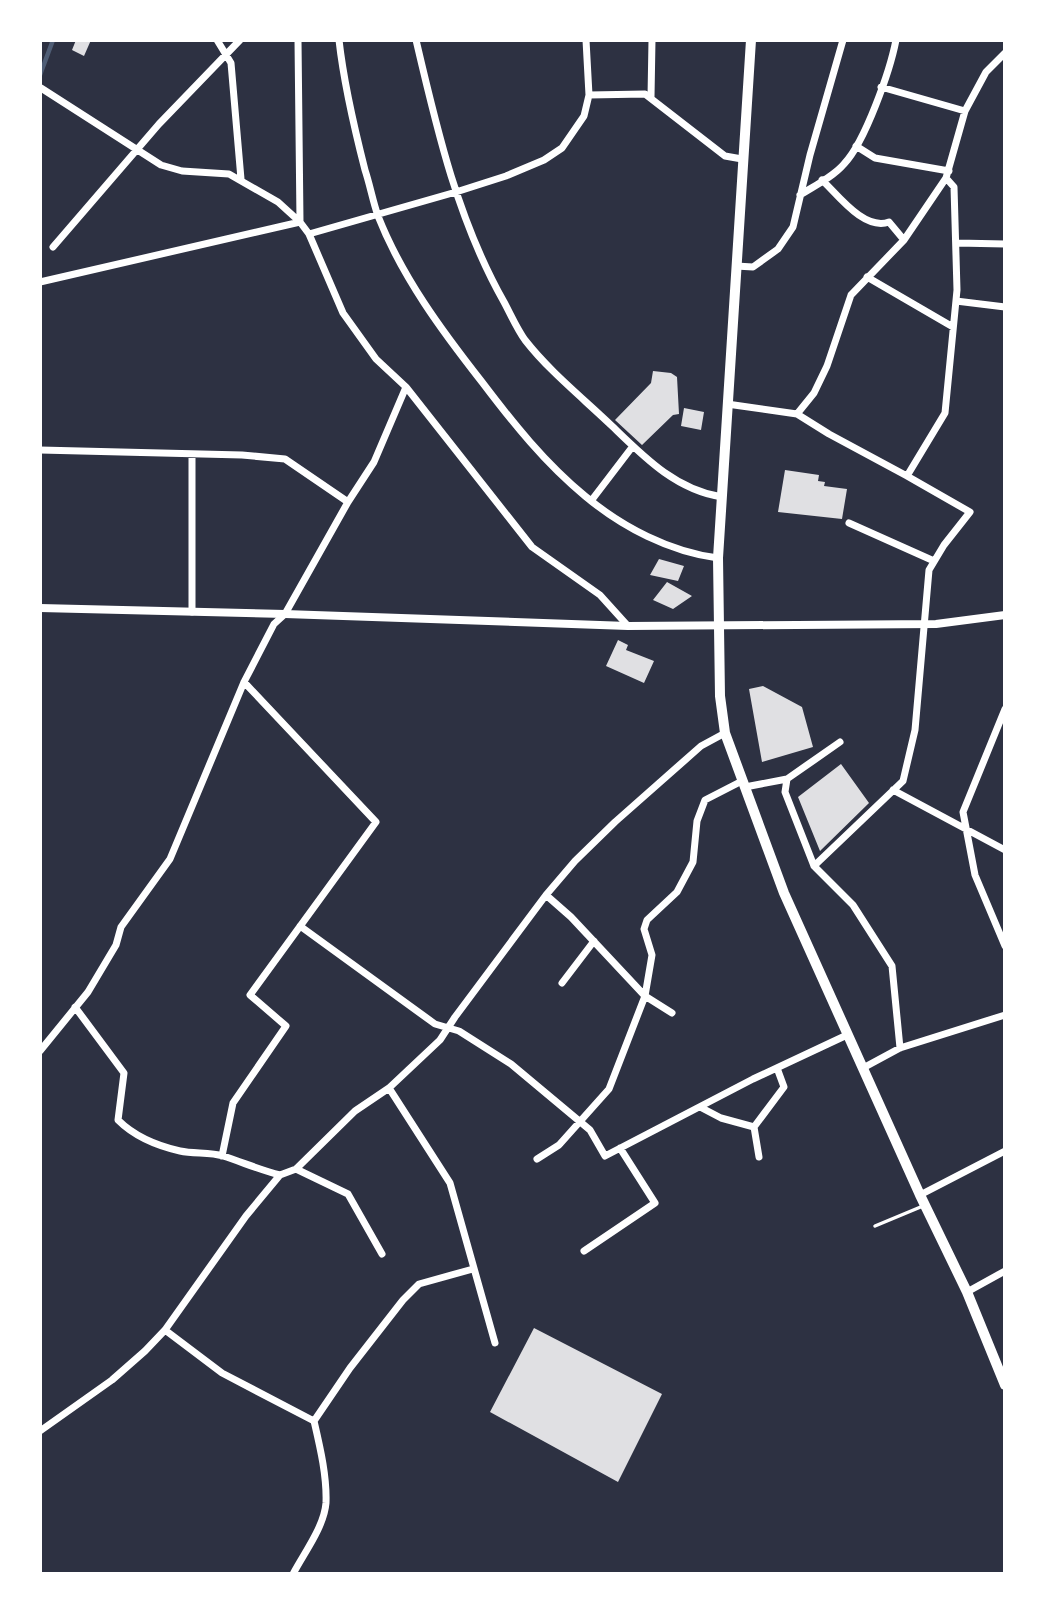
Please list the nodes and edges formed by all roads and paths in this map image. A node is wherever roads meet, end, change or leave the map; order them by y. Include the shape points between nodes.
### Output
1 (217, 40) edge
2 (240, 40) edge
3 (298, 40) edge
4 (339, 40) edge
5 (416, 40) edge
6 (586, 40) edge
7 (652, 40) edge
8 (751, 40) edge
9 (843, 40) edge
10 (896, 40) edge
11 (1005, 53) edge
12 (227, 56) junction
13 (881, 87) junction
14 (41, 88) edge
15 (651, 97) junction
16 (588, 98) junction
17 (965, 111) junction
18 (856, 146) junction
19 (138, 150) junction
20 (742, 159) junction
21 (947, 174) junction
22 (241, 179) junction
23 (822, 180) junction
24 (456, 192) junction
25 (800, 195) junction
26 (377, 213) junction
27 (300, 222) junction
28 (309, 234) junction
29 (904, 240) junction
30 (957, 243) junction
31 (1005, 244) edge
32 (53, 247) dead end
33 (736, 266) junction
34 (867, 277) junction
35 (40, 282) edge
36 (956, 301) junction
37 (1005, 307) edge
38 (953, 327) junction
39 (405, 387) junction
40 (727, 404) junction
41 (797, 414) junction
42 (633, 446) junction
43 (40, 450) edge
44 (192, 454) junction
45 (906, 476) junction
46 (722, 497) junction
47 (591, 501) junction
48 (348, 502) junction
49 (849, 523) dead end
50 (718, 558) junction
51 (934, 561) junction
52 (40, 608) edge
53 (192, 611) junction
54 (285, 614) junction
55 (1005, 615) edge
56 (628, 626) junction
57 (719, 626) junction
58 (244, 681) junction
59 (1005, 709) edge
60 (725, 733) junction
61 (840, 742) dead end
62 (787, 779) junction
63 (744, 784) junction
64 (894, 790) junction
65 (966, 829) junction
66 (1005, 850) edge
67 (814, 866) junction
68 (545, 895) junction
69 (300, 926) junction
70 (594, 941) junction
71 (1005, 946) edge
72 (562, 983) dead end
73 (645, 996) junction
74 (75, 1007) junction
75 (672, 1013) dead end
76 (1005, 1014) edge
77 (448, 1028) junction
78 (847, 1035) junction
79 (900, 1048) junction
80 (40, 1051) edge
81 (776, 1068) junction
82 (863, 1068) junction
83 (389, 1088) junction
84 (700, 1107) junction
85 (579, 1122) junction
86 (754, 1127) junction
87 (620, 1148) junction
88 (1005, 1151) edge
89 (222, 1156) junction
90 (759, 1157) dead end
91 (537, 1159) dead end
92 (296, 1169) junction
93 (280, 1175) junction
94 (923, 1200) junction
95 (875, 1226) dead end
96 (584, 1251) dead end
97 (382, 1254) dead end
98 (473, 1269) junction
99 (1005, 1270) edge
100 (967, 1292) junction
101 (165, 1330) junction
102 (495, 1343) dead end
103 (1005, 1385) edge
104 (314, 1421) junction
105 (40, 1431) edge
106 (293, 1574) edge

1 - 12 street
2 - 12 street
3 - 27 street
4 - 26 street via 349,110
5 - 24 street
6 - 16 street
7 - 15 street
8 - 20 highway
9 - 25 street
10 - 13 street
11 - 17 street via 986,72
12 - 19 street
12 - 22 street via 232,63
13 - 17 street
13 - 18 street
14 - 19 street
15 - 16 street
15 - 20 street via 725,156
16 - 24 street via 584,116 562,148 506,176
17 - 21 street
18 - 21 street via 875,158
18 - 23 street via 844,165
19 - 22 street via 172,168
19 - 32 street
20 - 33 highway
21 - 29 street
21 - 30 street via 954,187
22 - 27 street
23 - 25 street
23 - 29 street via 864,218 888,222
24 - 26 street
24 - 42 street via 472,240 524,339
25 - 33 street via 793,226 778,249 753,267
26 - 28 street
26 - 47 street via 397,258 450,341 522,435
27 - 28 street
27 - 35 street
28 - 39 street via 343,313 376,359
29 - 34 street
30 - 31 street
30 - 36 street
33 - 40 highway
34 - 38 street
34 - 41 street via 851,295 827,366
36 - 37 street
36 - 38 street
38 - 45 street via 945,412
39 - 48 street via 374,462
39 - 56 street via 532,547 600,595
40 - 41 street
40 - 46 highway
41 - 45 street
42 - 46 street via 667,475 702,494
42 - 47 street
43 - 44 street
44 - 48 street via 285,459
44 - 53 street
45 - 51 street via 970,512
46 - 50 highway
47 - 50 street via 668,546
48 - 54 street
49 - 51 street
50 - 57 highway
51 - 64 street via 929,570 915,730 903,781
52 - 53 street
53 - 54 street
54 - 56 street
54 - 58 street via 274,624
55 - 57 street via 936,624
56 - 57 street
57 - 60 highway
58 - 69 street via 376,822
58 - 74 street via 170,859 121,927 116,945
59 - 65 street via 963,812
60 - 63 highway
60 - 68 street via 701,746 615,822
61 - 62 street
62 - 63 street
62 - 67 street via 785,792
63 - 73 street via 705,800 697,821 693,862 677,892 647,920 644,929 652,956
63 - 78 highway via 768,854
64 - 65 street
64 - 67 street
65 - 66 street
65 - 71 street via 975,875
67 - 79 street via 853,905 892,967
68 - 70 street
68 - 77 street
69 - 77 street via 435,1024
69 - 89 street via 250,995 286,1026 233,1103
70 - 72 street
70 - 73 street
73 - 75 street
73 - 85 street via 609,1089
74 - 80 street
74 - 89 street via 124,1073 118,1120 149,1141 180,1151
76 - 79 street
77 - 83 street
77 - 85 street via 511,1064
78 - 81 street
78 - 82 highway
79 - 82 street
81 - 84 street
81 - 86 street via 784,1087
82 - 94 highway
83 - 92 street via 355,1111
83 - 98 street via 450,1183
84 - 86 street
84 - 87 street
85 - 87 street via 590,1130 606,1156
85 - 91 street via 559,1145
86 - 90 street
87 - 96 street via 655,1202
88 - 94 street
89 - 93 street
92 - 93 street
92 - 97 street via 348,1194
93 - 101 street
94 - 95 lane
94 - 100 highway
98 - 102 street
98 - 104 street via 419,1284 350,1368
99 - 100 street
100 - 103 highway
101 - 104 street via 222,1373
101 - 105 street via 112,1380
104 - 106 street via 326,1505

